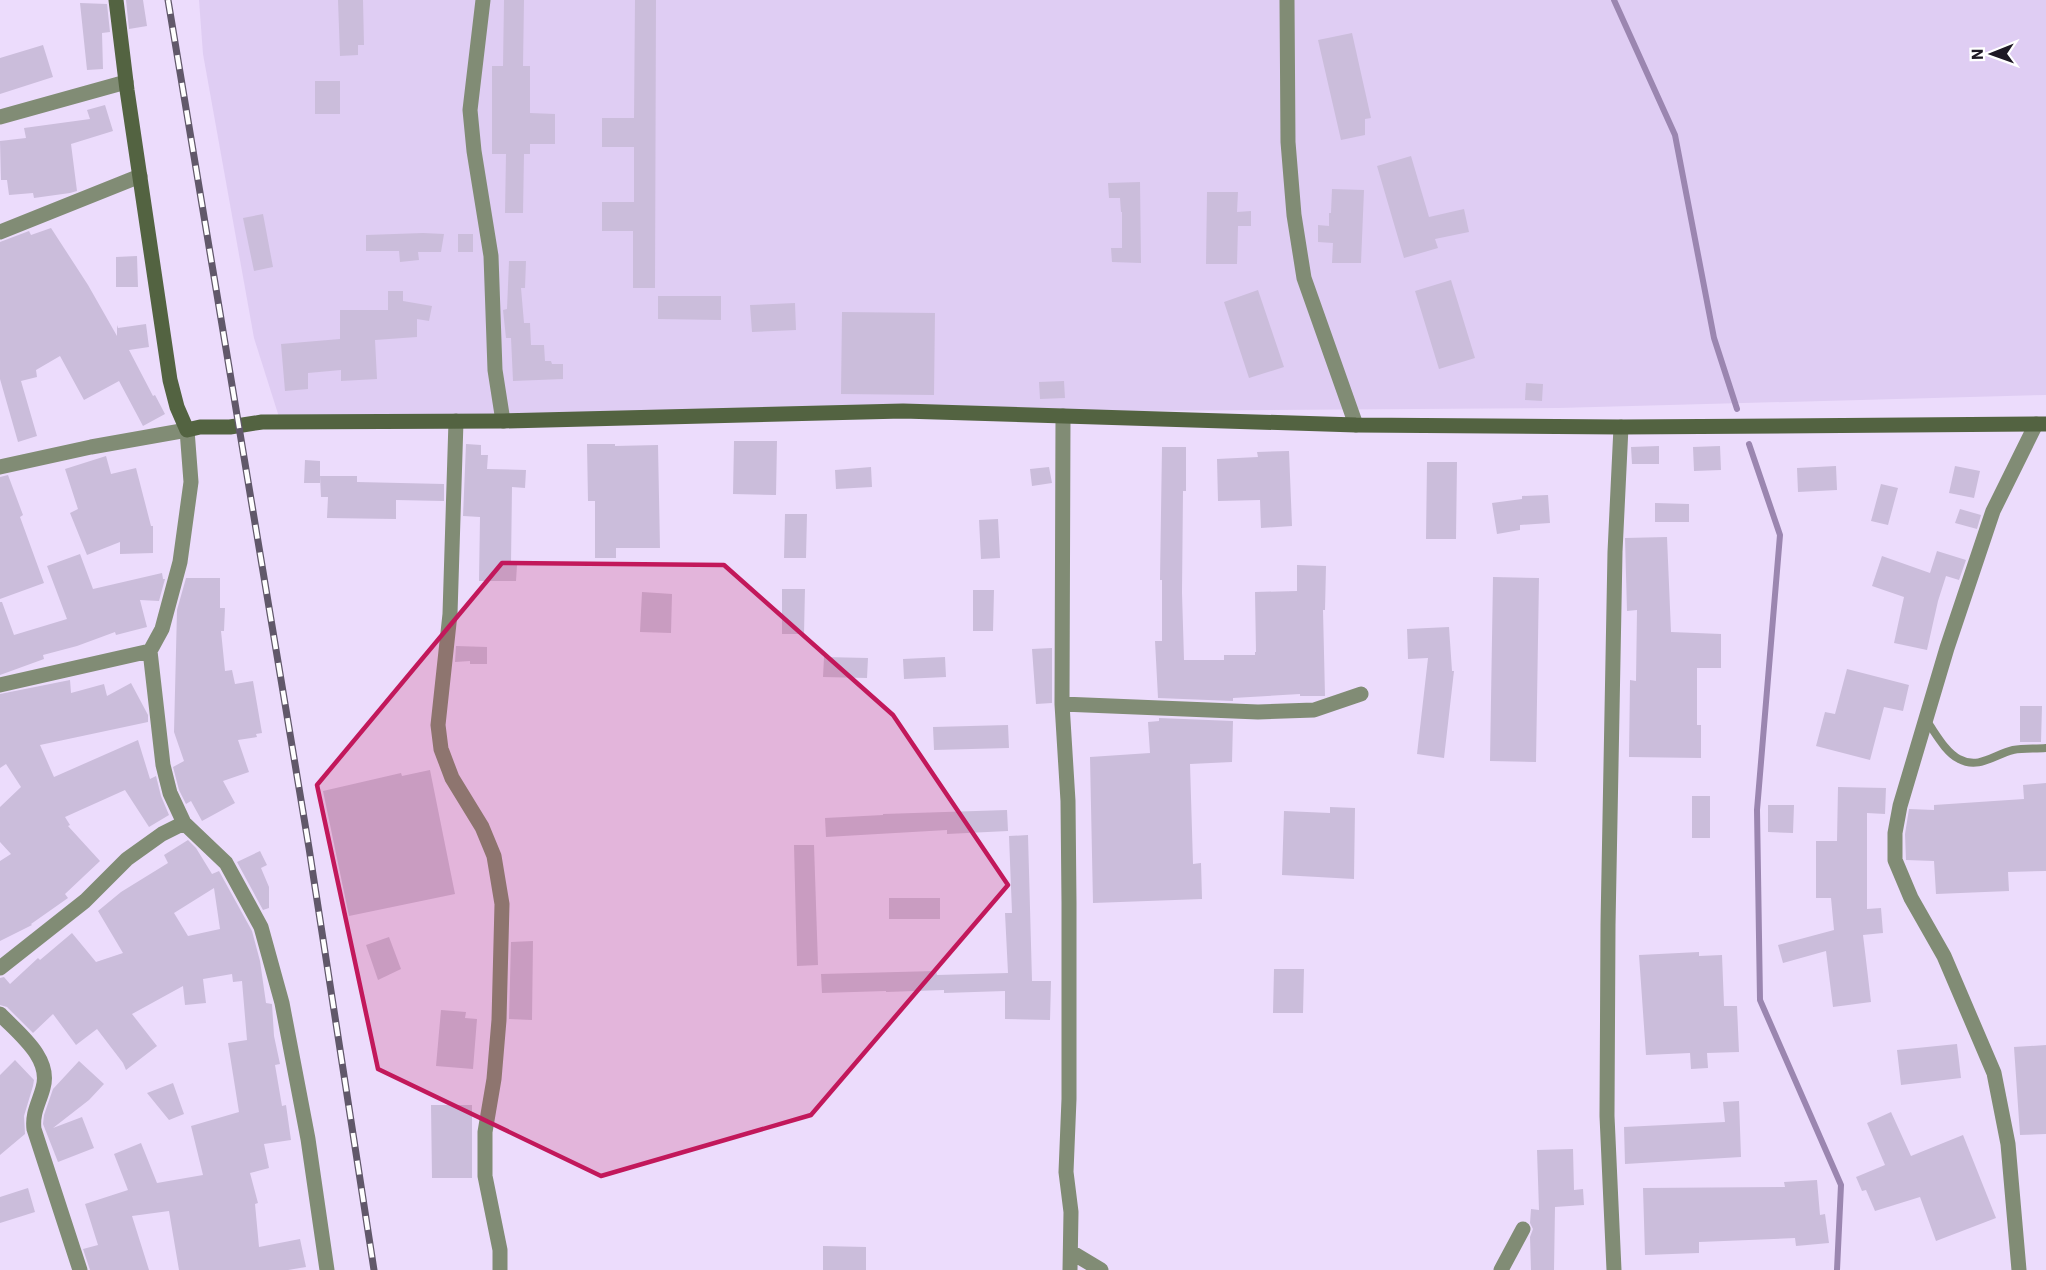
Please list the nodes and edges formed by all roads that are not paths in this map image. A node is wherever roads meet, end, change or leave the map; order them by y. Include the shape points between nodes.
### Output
1 (116, 0) edge
2 (483, 0) edge
3 (1287, 0) edge
4 (126, 82) junction
5 (0, 117) edge
6 (140, 176) junction
7 (0, 232) edge
8 (1063, 416) junction
9 (456, 421) junction
10 (503, 421) junction
11 (2041, 424) edge
12 (1356, 425) junction
13 (1621, 427) junction
14 (187, 430) junction
15 (0, 467) edge
16 (150, 651) junction
17 (0, 685) edge
18 (1361, 694) dead end
19 (1062, 704) junction
20 (1925, 720) junction
21 (2046, 748) edge
22 (184, 823) junction
23 (0, 969) edge
24 (0, 1014) edge
25 (1523, 1229) dead end
26 (1071, 1251) junction
27 (80, 1270) edge
28 (327, 1270) edge
29 (500, 1270) edge
30 (1070, 1270) edge
31 (1101, 1270) edge
32 (1501, 1270) edge
33 (1614, 1270) edge
34 (2019, 1270) edge

1 - 4 street
2 - 10 street via 470,110 491,256 495,370
3 - 12 street via 1288,142 1304,278
4 - 5 street
4 - 6 street
6 - 7 street
6 - 14 street via 170,380
8 - 10 street via 903,411
8 - 12 street
8 - 19 street
9 - 10 street
9 - 14 street via 262,422
9 - 29 street via 450,614 438,725 441,749 452,778 482,827 494,856 502,904 499,1020 485,1132 485,1176 500,1250
11 - 13 street
11 - 20 street via 1993,510
12 - 13 street
13 - 33 street via 1607,937 1607,1116
14 - 15 street
14 - 16 street via 191,482 180,562 162,628
16 - 17 street
16 - 22 street via 163,765
18 - 19 street via 1314,710 1258,712
19 - 26 street via 1068,801 1066,1172
20 - 21 lane via 1946,748 1966,762
20 - 34 street via 1900,806 1895,860 1911,898 1944,956 1994,1073 2008,1144
22 - 23 street via 127,859 85,901
22 - 28 street via 225,863 261,927 284,1014
24 - 27 street via 33,1050 45,1072 44,1086 34,1109 34,1129
25 - 32 street
26 - 30 street
26 - 31 street

